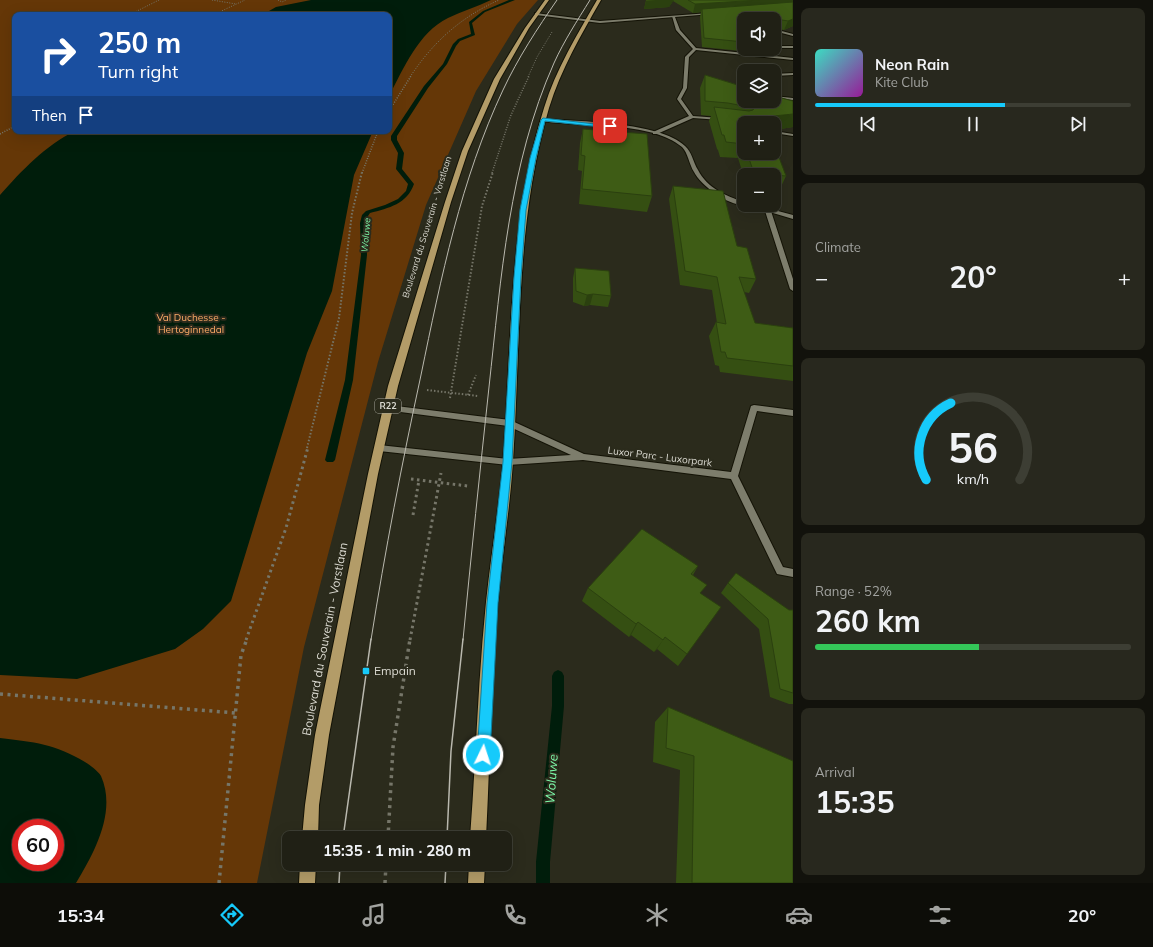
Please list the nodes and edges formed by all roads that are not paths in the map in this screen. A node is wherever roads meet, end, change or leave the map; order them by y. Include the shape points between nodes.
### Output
1 (547, 0) edge
2 (599, 0) edge
3 (536, 14) junction
4 (718, 14) edge
5 (673, 17) junction
6 (585, 21) junction
7 (781, 32) edge
8 (793, 35) edge
9 (781, 48) edge
10 (793, 48) edge
11 (694, 49) junction
12 (793, 59) edge
13 (793, 74) edge
14 (781, 75) edge
15 (781, 97) edge
16 (793, 98) edge
17 (692, 117) junction
18 (723, 119) edge
19 (543, 120) junction
20 (655, 133) junction
21 (781, 133) edge
22 (793, 135) edge
23 (737, 201) edge
24 (768, 212) edge
25 (772, 212) edge
26 (793, 217) edge
27 (793, 289) edge
28 (388, 408) junction
29 (793, 413) edge
30 (510, 423) junction
31 (379, 448) junction
32 (583, 457) junction
33 (508, 462) junction
34 (734, 476) junction
35 (793, 573) edge
36 (310, 831) edge
37 (478, 831) edge
38 (308, 871) edge
39 (477, 871) edge
40 (307, 883) edge
41 (476, 883) edge

1 - 3 main road, Boulevard du Souverain - Vorstlaan / R22
2 - 6 main road
3 - 6 street
3 - 28 main road, Boulevard du Souverain - Vorstlaan / R22 via 497,79 465,151
4 - 5 street
5 - 6 street
5 - 11 street via 678,30
6 - 19 main road via 553,85
7 - 8 street
9 - 10 street
11 - 12 street
11 - 17 street via 686,57 685,88 679,100
13 - 14 street
15 - 16 street
17 - 18 street
17 - 20 street
19 - 20 street
19 - 30 main road via 523,210
20 - 23 street via 684,147 703,183 719,194
21 - 22 street
24 - 27 street
25 - 26 street
28 - 30 street
28 - 31 main road, Boulevard du Souverain - Vorstlaan / R22
29 - 34 street via 754,408
30 - 32 street, Luxor Parc - Luxorpark
30 - 33 main road
31 - 33 street
31 - 36 main road, Boulevard du Souverain - Vorstlaan / R22 via 322,735
32 - 33 street, Luxor Parc - Luxorpark
32 - 34 street, Luxor Parc - Luxorpark
33 - 37 main road via 492,603
34 - 35 street via 780,571
38 - 40 main road
39 - 41 main road

